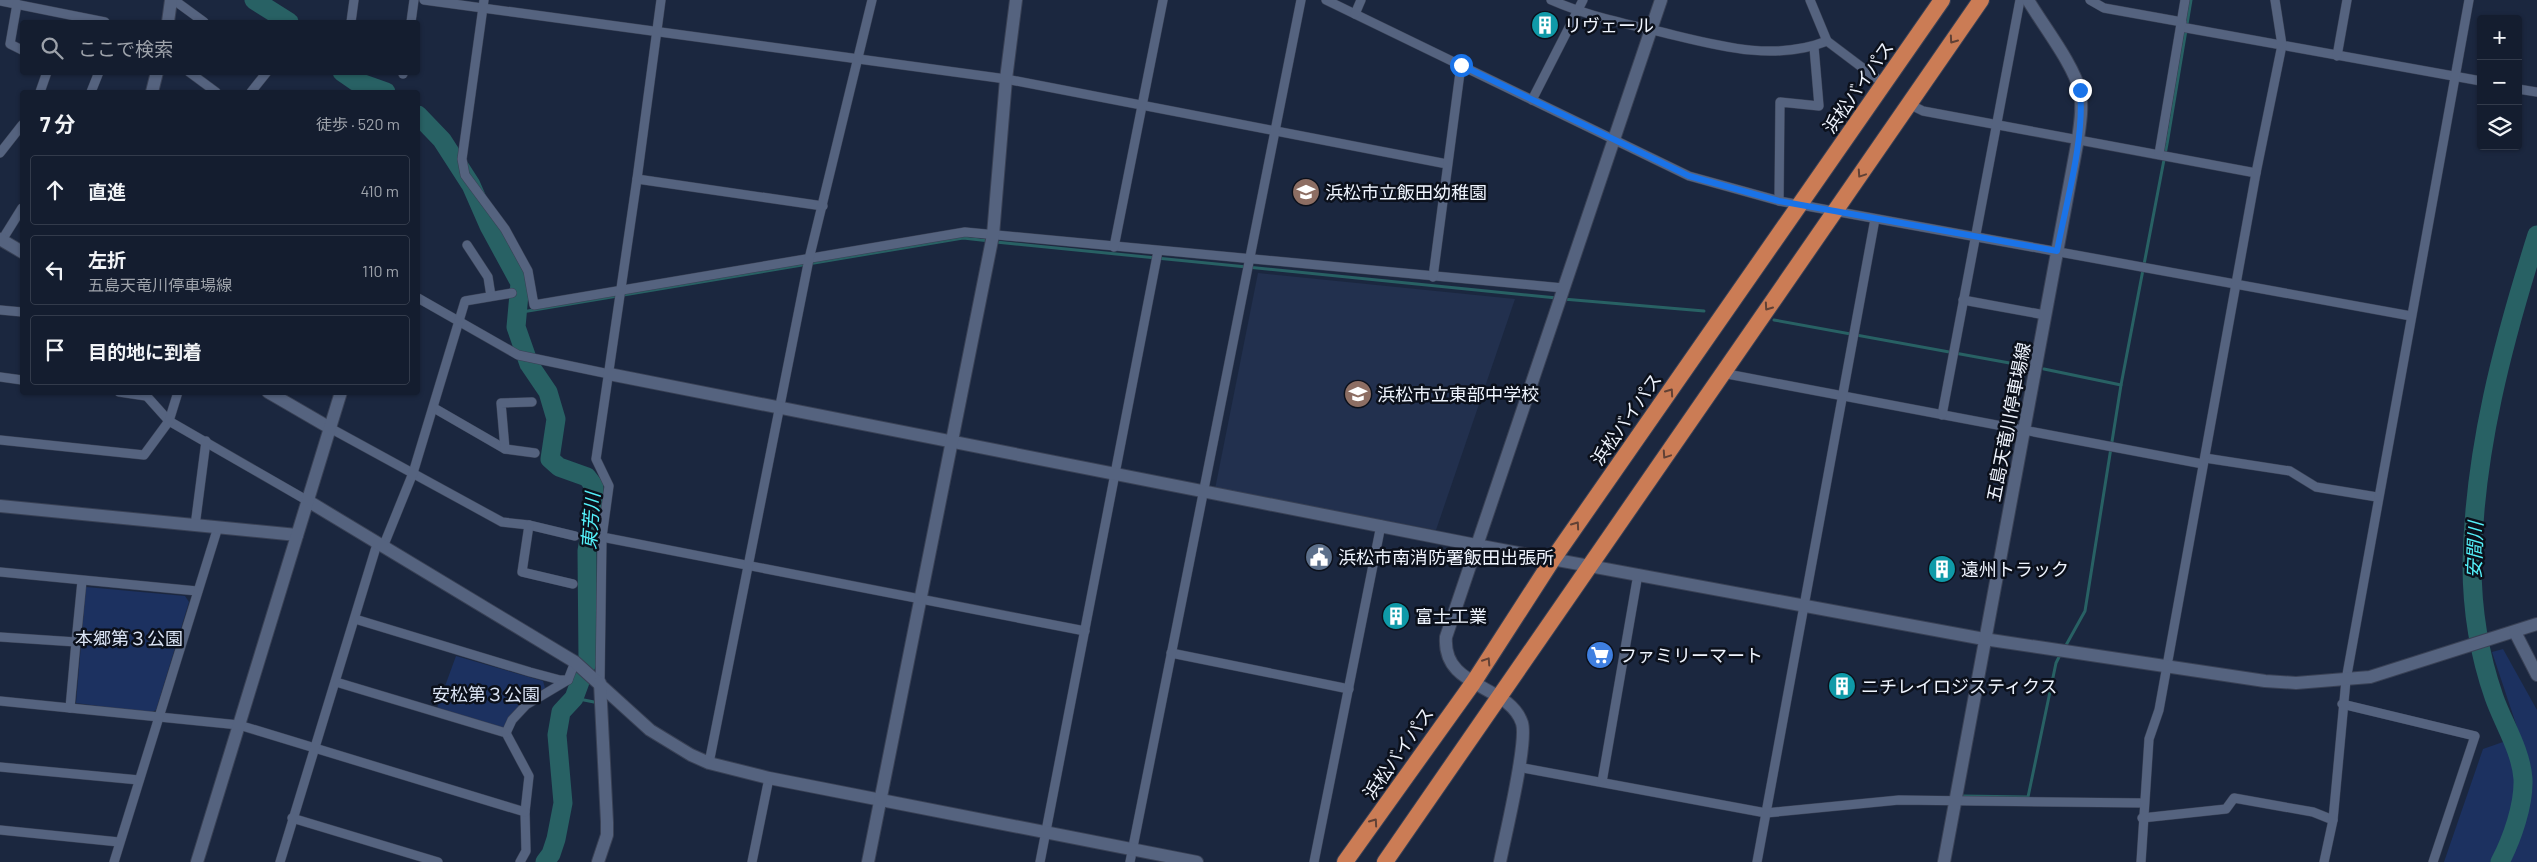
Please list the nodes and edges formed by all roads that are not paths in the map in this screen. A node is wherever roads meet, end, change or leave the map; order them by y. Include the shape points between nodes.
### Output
1 (170, 0) edge
2 (174, 0) edge
3 (354, 0) edge
4 (414, 0) edge
5 (424, 0) edge
6 (661, 0) edge
7 (872, 0) edge
8 (1016, 0) edge
9 (1163, 0) edge
10 (1301, 0) edge
11 (1326, 0) edge
12 (1361, 0) edge
13 (1551, 0) edge
14 (1584, 0) edge
15 (1661, 0) edge
16 (1810, 0) edge
17 (1981, 0) edge
18 (2020, 0) edge
19 (2028, 0) edge
20 (2090, 0) edge
21 (2185, 0) edge
22 (2275, 0) edge
23 (2346, 0) edge
24 (2469, 0) edge
25 (0, 1) edge
26 (1938, 2) edge
27 (17, 4) junction
28 (483, 4) edge
29 (1578, 12) junction
30 (1355, 14) junction
31 (95, 20) edge
32 (168, 20) edge
33 (201, 20) edge
34 (351, 20) edge
35 (411, 20) edge
36 (2182, 24) junction
37 (1651, 30) junction
38 (656, 32) junction
39 (1827, 41) junction
40 (2282, 45) junction
41 (1814, 47) junction
42 (20, 49) edge
43 (2337, 56) junction
44 (858, 60) junction
45 (1461, 65) junction
46 (46, 75) edge
47 (97, 75) edge
48 (156, 75) edge
49 (193, 75) edge
50 (265, 75) edge
51 (2456, 76) junction
52 (1006, 79) junction
53 (2477, 80) edge
54 (1884, 84) junction
55 (41, 90) edge
56 (92, 90) edge
57 (152, 90) edge
58 (213, 90) edge
59 (253, 90) edge
60 (2522, 90) edge
61 (2537, 92) edge
62 (1532, 100) junction
63 (1909, 104) junction
64 (1141, 106) junction
65 (1996, 124) junction
66 (20, 127) edge
67 (1274, 130) junction
68 (2078, 139) junction
69 (1614, 141) junction
70 (0, 153) edge
71 (2159, 154) junction
72 (1447, 164) junction
73 (2256, 172) junction
74 (637, 179) junction
75 (1779, 201) junction
76 (1801, 204) junction
77 (823, 206) junction
78 (20, 211) edge
79 (1835, 211) junction
80 (1875, 218) junction
81 (992, 235) junction
82 (1975, 237) junction
83 (1, 239) edge
84 (467, 245) dead end
85 (1114, 246) junction
86 (20, 251) edge
87 (1158, 251) junction
88 (2057, 251) junction
89 (809, 259) junction
90 (1248, 259) junction
91 (1432, 276) junction
92 (2236, 284) junction
93 (1563, 288) junction
94 (621, 292) junction
95 (512, 293) dead end
96 (491, 296) junction
97 (420, 299) edge
98 (1963, 300) junction
99 (0, 310) edge
100 (20, 312) edge
101 (2045, 315) junction
102 (2411, 316) junction
103 (459, 321) junction
104 (1722, 373) junction
105 (609, 374) junction
106 (0, 377) edge
107 (20, 380) edge
108 (146, 395) edge
109 (177, 395) edge
110 (273, 395) edge
111 (340, 395) edge
112 (1842, 396) junction
113 (532, 402) dead end
114 (780, 407) junction
115 (434, 408) junction
116 (1942, 415) junction
117 (169, 421) junction
118 (330, 428) junction
119 (2024, 432) junction
120 (0, 440) edge
121 (206, 441) junction
122 (952, 441) junction
123 (506, 449) junction
124 (535, 453) dead end
125 (2204, 461) junction
126 (413, 472) junction
127 (1116, 474) junction
128 (1203, 490) junction
129 (2377, 497) junction
130 (308, 501) junction
131 (0, 506) edge
132 (529, 525) junction
133 (1381, 525) junction
134 (195, 526) junction
135 (218, 527) junction
136 (297, 535) junction
137 (575, 536) dead end
138 (602, 537) junction
139 (1476, 544) junction
140 (380, 545) junction
141 (1553, 559) junction
142 (747, 565) junction
143 (1591, 565) junction
144 (0, 572) edge
145 (1638, 574) junction
146 (82, 581) junction
147 (573, 584) dead end
148 (197, 592) junction
149 (920, 599) junction
150 (1803, 605) junction
151 (355, 620) junction
152 (2537, 624) edge
153 (1085, 631) junction
154 (2515, 632) junction
155 (0, 637) edge
156 (1984, 639) junction
157 (76, 642) junction
158 (1171, 653) junction
159 (577, 664) junction
160 (2165, 666) junction
161 (2537, 675) edge
162 (568, 680) junction
163 (596, 680) junction
164 (2346, 680) junction
165 (336, 682) junction
166 (1473, 683) junction
167 (1349, 689) junction
168 (1498, 697) junction
169 (0, 701) edge
170 (2342, 704) junction
171 (70, 708) junction
172 (159, 716) junction
173 (239, 725) junction
174 (506, 733) junction
175 (316, 749) junction
176 (709, 763) junction
177 (0, 767) edge
178 (1518, 767) junction
179 (769, 778) junction
180 (139, 780) junction
181 (1602, 782) junction
182 (1956, 799) junction
183 (880, 800) junction
184 (2144, 804) junction
185 (525, 812) junction
186 (1766, 813) junction
187 (292, 818) junction
188 (2142, 818) junction
189 (2333, 820) junction
190 (0, 830) edge
191 (1047, 832) junction
192 (119, 842) junction
193 (1131, 856) edge
194 (114, 862) edge
195 (197, 862) edge
196 (280, 862) edge
197 (438, 862) edge
198 (520, 862) edge
199 (598, 862) edge
200 (752, 862) edge
201 (868, 862) edge
202 (1040, 862) edge
203 (1197, 862) edge
204 (1314, 862) edge
205 (1345, 862) edge
206 (1385, 862) edge
207 (1500, 862) edge
208 (1757, 862) edge
209 (1944, 862) edge
210 (2141, 862) edge
211 (2324, 862) edge
212 (2433, 862) edge

1 - 32 street
2 - 33 street
3 - 34 street
4 - 35 street
5 - 28 street
6 - 38 street
7 - 44 street
8 - 52 street
9 - 64 street
10 - 67 street
11 - 30 street
12 - 30 street
13 - 29 street
14 - 29 street
15 - 37 street
16 - 39 street
17 -> 63 highway
18 - 65 street
19 - 68 street, 五島天竜川停車場線 via 2068,64 2080,90 2082,107
20 - 36 street via 2104,8
21 - 36 street
22 - 40 street
23 - 43 street
24 - 51 street
25 - 27 street
26 - 54 highway, 浜松バイパス
27 - 31 street
27 - 42 street via 10,44
28 - 38 street
28 - 94 street via 464,135 462,159 465,175 517,250 528,271 534,306
29 - 37 street
29 - 62 street
30 - 45 street
36 - 40 street
36 - 71 street
37 - 41 street via 1732,49 1774,51
37 - 69 street
38 - 44 street
38 - 74 street
39 - 41 street
39 - 54 street
40 - 43 street
40 - 73 street
41 - 75 street via 1819,106 1780,102
43 - 51 street
44 - 52 street
44 - 77 street
45 - 62 street
45 - 72 street
46 - 55 street
47 - 56 street
48 - 57 street
49 - 58 street
50 - 59 street
51 - 53 street
51 - 102 street
52 - 64 street
52 - 81 street
54 - 76 highway, 浜松バイパス
60 - 61 street
62 - 69 street
63 - 65 street via 1923,111
63 -> 79 highway
64 - 67 street
64 - 85 street
65 - 68 street
65 - 82 street
66 - 70 street
67 - 72 street
67 - 90 street
68 - 71 street
68 - 88 street, 五島天竜川停車場線
69 - 75 street via 1689,176
69 - 93 street
71 - 73 street
72 - 91 street
73 - 92 street
74 - 77 street
74 - 94 street
75 - 76 street
76 - 79 street
141 -> 76 highway, 浜松バイパス
77 - 89 street
78 - 83 street
79 - 80 street
79 -> 104 highway
80 - 82 street
80 - 112 street
81 - 85 street
81 - 89 street via 965,232
81 - 122 street
82 - 88 street
82 - 98 street
83 - 86 street
84 - 96 street via 488,278
85 - 87 street
87 - 90 street
87 - 127 street
88 - 92 street
88 - 101 street, 五島天竜川停車場線
89 - 94 street
89 - 114 street
90 - 91 street
90 - 128 street
91 - 93 street
92 - 102 street
92 - 125 street
93 - 139 street
94 - 105 street
95 - 96 street
96 - 103 street via 465,301
97 - 103 street
98 - 101 street
98 - 116 street
99 - 100 street
101 - 119 street, 五島天竜川停車場線
102 - 129 street
103 - 105 street via 518,355
103 - 115 street
104 - 112 street
104 -> 143 highway
105 - 114 street
105 - 138 street via 596,459 609,486
106 - 107 street
108 - 117 street
109 - 117 street
110 - 118 street
111 - 118 street
112 - 116 street
112 - 150 street
113 - 123 street via 501,403
114 - 122 street
114 - 142 street
115 - 123 street
115 - 126 street
116 - 119 street
117 - 120 street via 144,455
117 - 121 street
118 - 126 street
118 - 130 street
119 - 125 street
119 - 156 street, 五島天竜川停車場線
121 - 130 street
121 - 134 street
122 - 127 street
122 - 149 street
123 - 124 street
125 - 129 street via 2290,471 2316,487
125 - 160 street
126 - 132 street via 502,522
126 - 140 street
127 - 128 street
127 - 153 street
128 - 133 street
128 - 158 street
129 - 164 street
130 - 136 street
130 - 140 street
131 - 134 street
132 - 137 street
132 - 147 street via 522,572
133 - 139 street
133 - 167 street
134 - 135 street
135 - 136 street
135 - 148 street
136 - 173 street
138 - 142 street
138 - 163 street
139 - 141 street
139 - 166 street via 1449,624 1445,649 1454,667
140 - 151 street
140 - 159 street
141 - 143 street
166 -> 141 highway, 浜松バイパス
142 - 149 street
142 - 176 street
143 - 145 street
143 - 168 highway
144 - 146 street
145 - 150 street
145 - 181 street
146 - 148 street
146 - 157 street
148 - 172 street
149 - 153 street
149 - 183 street
150 - 156 street
150 - 186 street
151 - 162 street via 530,672
151 - 165 street
152 - 154 street
153 - 191 street
154 - 161 street
154 - 164 street via 2370,677
155 - 157 street
156 - 160 street
156 - 182 street, 五島天竜川停車場線
157 - 171 street
158 - 167 street
158 - 193 street
159 - 162 street
159 - 163 street
160 - 164 street via 2296,683
160 - 184 street via 2159,710 2149,739
162 - 174 street via 526,705 512,720
163 - 176 street via 650,730
163 - 199 street via 607,822
164 - 170 street
165 - 174 street
165 - 175 street
166 - 168 street
205 -> 166 highway, 浜松バイパス
167 - 204 street
168 - 178 street via 1518,714 1523,726
168 - 206 highway
169 - 171 street
170 - 189 street
170 - 212 street via 2475,736
171 - 172 street
172 - 173 street
172 - 180 street
173 - 175 street
173 - 195 street
174 - 185 street via 529,776
175 - 185 street
175 - 187 street
176 - 179 street
177 - 180 street
178 - 181 street
178 - 207 street
179 - 183 street
179 - 200 street
180 - 192 street
181 - 186 street
182 - 184 street
182 - 186 street via 1899,800
182 - 209 street, 五島天竜川停車場線
183 - 191 street
183 - 201 street
184 - 188 street
185 - 198 street via 526,851
186 - 208 street
187 - 196 street
187 - 197 street
188 - 189 street via 2226,809 2234,798 2313,812
188 - 210 street
189 - 211 street
190 - 192 street
191 - 193 street
191 - 202 street
192 - 194 street
193 - 203 street

